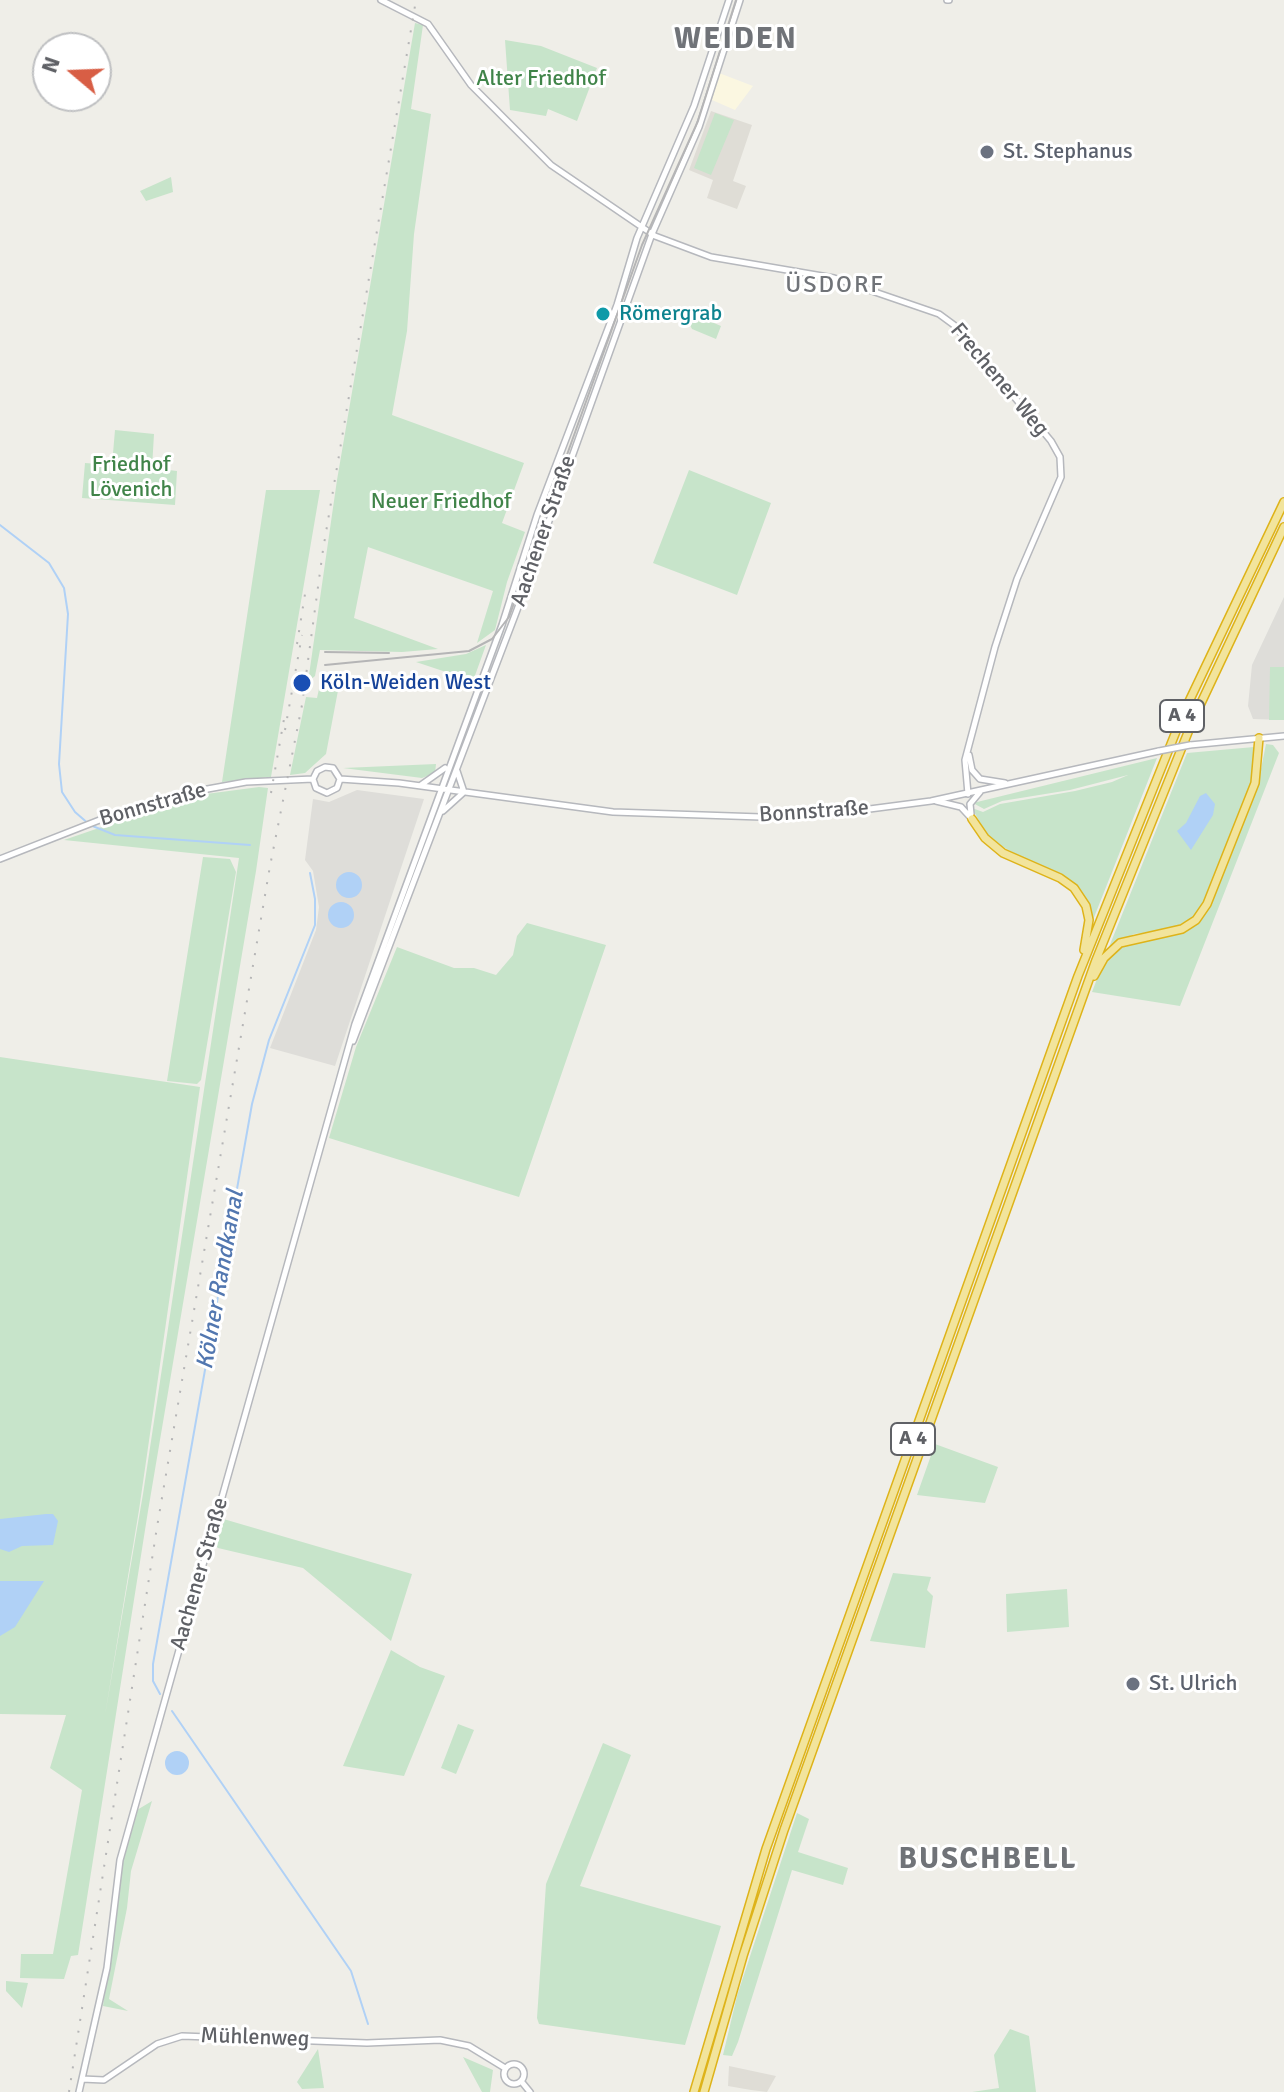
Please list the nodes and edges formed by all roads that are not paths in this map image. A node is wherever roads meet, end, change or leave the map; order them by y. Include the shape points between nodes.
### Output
1 (381, 0) edge
2 (729, 0) edge
3 (740, 0) edge
4 (643, 228) junction
5 (652, 234) junction
6 (589, 378) junction
7 (595, 392) junction
8 (583, 394) junction
9 (1284, 502) edge
10 (539, 510) junction
11 (546, 525) junction
12 (1284, 527) edge
13 (1284, 736) edge
14 (1259, 738) junction
15 (969, 743) junction
16 (447, 767) junction
17 (457, 771) junction
18 (313, 779) junction
19 (340, 779) junction
20 (1014, 784) junction
21 (420, 786) junction
22 (439, 789) junction
23 (450, 790) junction
24 (982, 791) junction
25 (464, 792) junction
26 (968, 794) junction
27 (931, 801) junction
28 (442, 811) junction
29 (972, 819) junction
30 (0, 859) edge
31 (1078, 976) junction
32 (1085, 992) junction
33 (346, 1061) junction
34 (505, 2068) junction
35 (82, 2079) junction
36 (521, 2081) junction
37 (79, 2092) edge
38 (530, 2092) edge
39 (694, 2092) edge
40 (704, 2092) edge

1 - 4 main road, Frechener Weg via 423,20 471,85 529,145 562,174
2 - 4 main road, Aachener Straße via 696,102
3 - 5 main road, Aachener Straße via 699,127
4 - 5 main road, Frechener Weg
4 - 6 main road, Aachener Straße
5 - 7 main road, Aachener Straße
5 - 15 main road, Frechener Weg via 711,257 827,276 939,314 954,325 1057,450 1061,477 1017,579
6 - 7 main road
6 - 8 main road, Aachener Straße
7 - 8 main road
7 - 11 main road, Aachener Straße
8 - 10 main road, Aachener Straße
9 - 31 highway, A 4 via 1183,714
10 - 11 main road via 538,525
10 - 16 main road, Aachener Straße
11 - 17 main road, Aachener Straße
12 - 32 highway, A 4 via 1175,762
13 - 14 main road, Bonnstraße
14 - 20 main road, Bonnstraße, bridge via 1190,745
14 - 32 highway via 1255,783 1207,904 1182,929 1120,943 1104,958
15 - 20 main road via 975,775 986,782
15 - 26 main road, Frechener Weg
16 - 21 main road
16 - 22 main road, Aachener Straße
17 - 23 main road, Aachener Straße
17 - 25 main road
18 - 19 main road via 325,767 333,768
18 - 19 main road via 316,788 327,793
18 - 30 main road, Bonnstraße via 211,788 145,804
19 - 21 main road, Bonnstraße
20 - 24 main road, Bonnstraße
21 - 22 main road, Bonnstraße
22 - 23 main road, Bonnstraße
22 - 33 main road, Aachener Straße via 366,988
23 - 25 main road, Bonnstraße
23 - 28 main road, Aachener Straße
24 - 26 main road, Bonnstraße
24 - 29 main road via 970,804
25 - 27 main road, Bonnstraße via 613,812 718,818
25 - 28 main road
26 - 27 main road, Bonnstraße
27 - 29 main road via 961,807
28 - 33 main road, Aachener Straße
29 - 31 highway via 997,849 1066,881 1082,898 1089,926
31 - 39 highway, A 4 via 786,1793 725,1977
32 - 40 highway, A 4 via 793,1805
33 - 35 main road, Aachener Straße via 120,1860 107,1968
34 - 35 main road, Mühlenweg via 469,2046 440,2040 174,2037 104,2080
34 - 36 main road via 507,2082
34 - 36 main road via 520,2066
35 - 37 main road, Aachener Straße
36 - 38 main road

